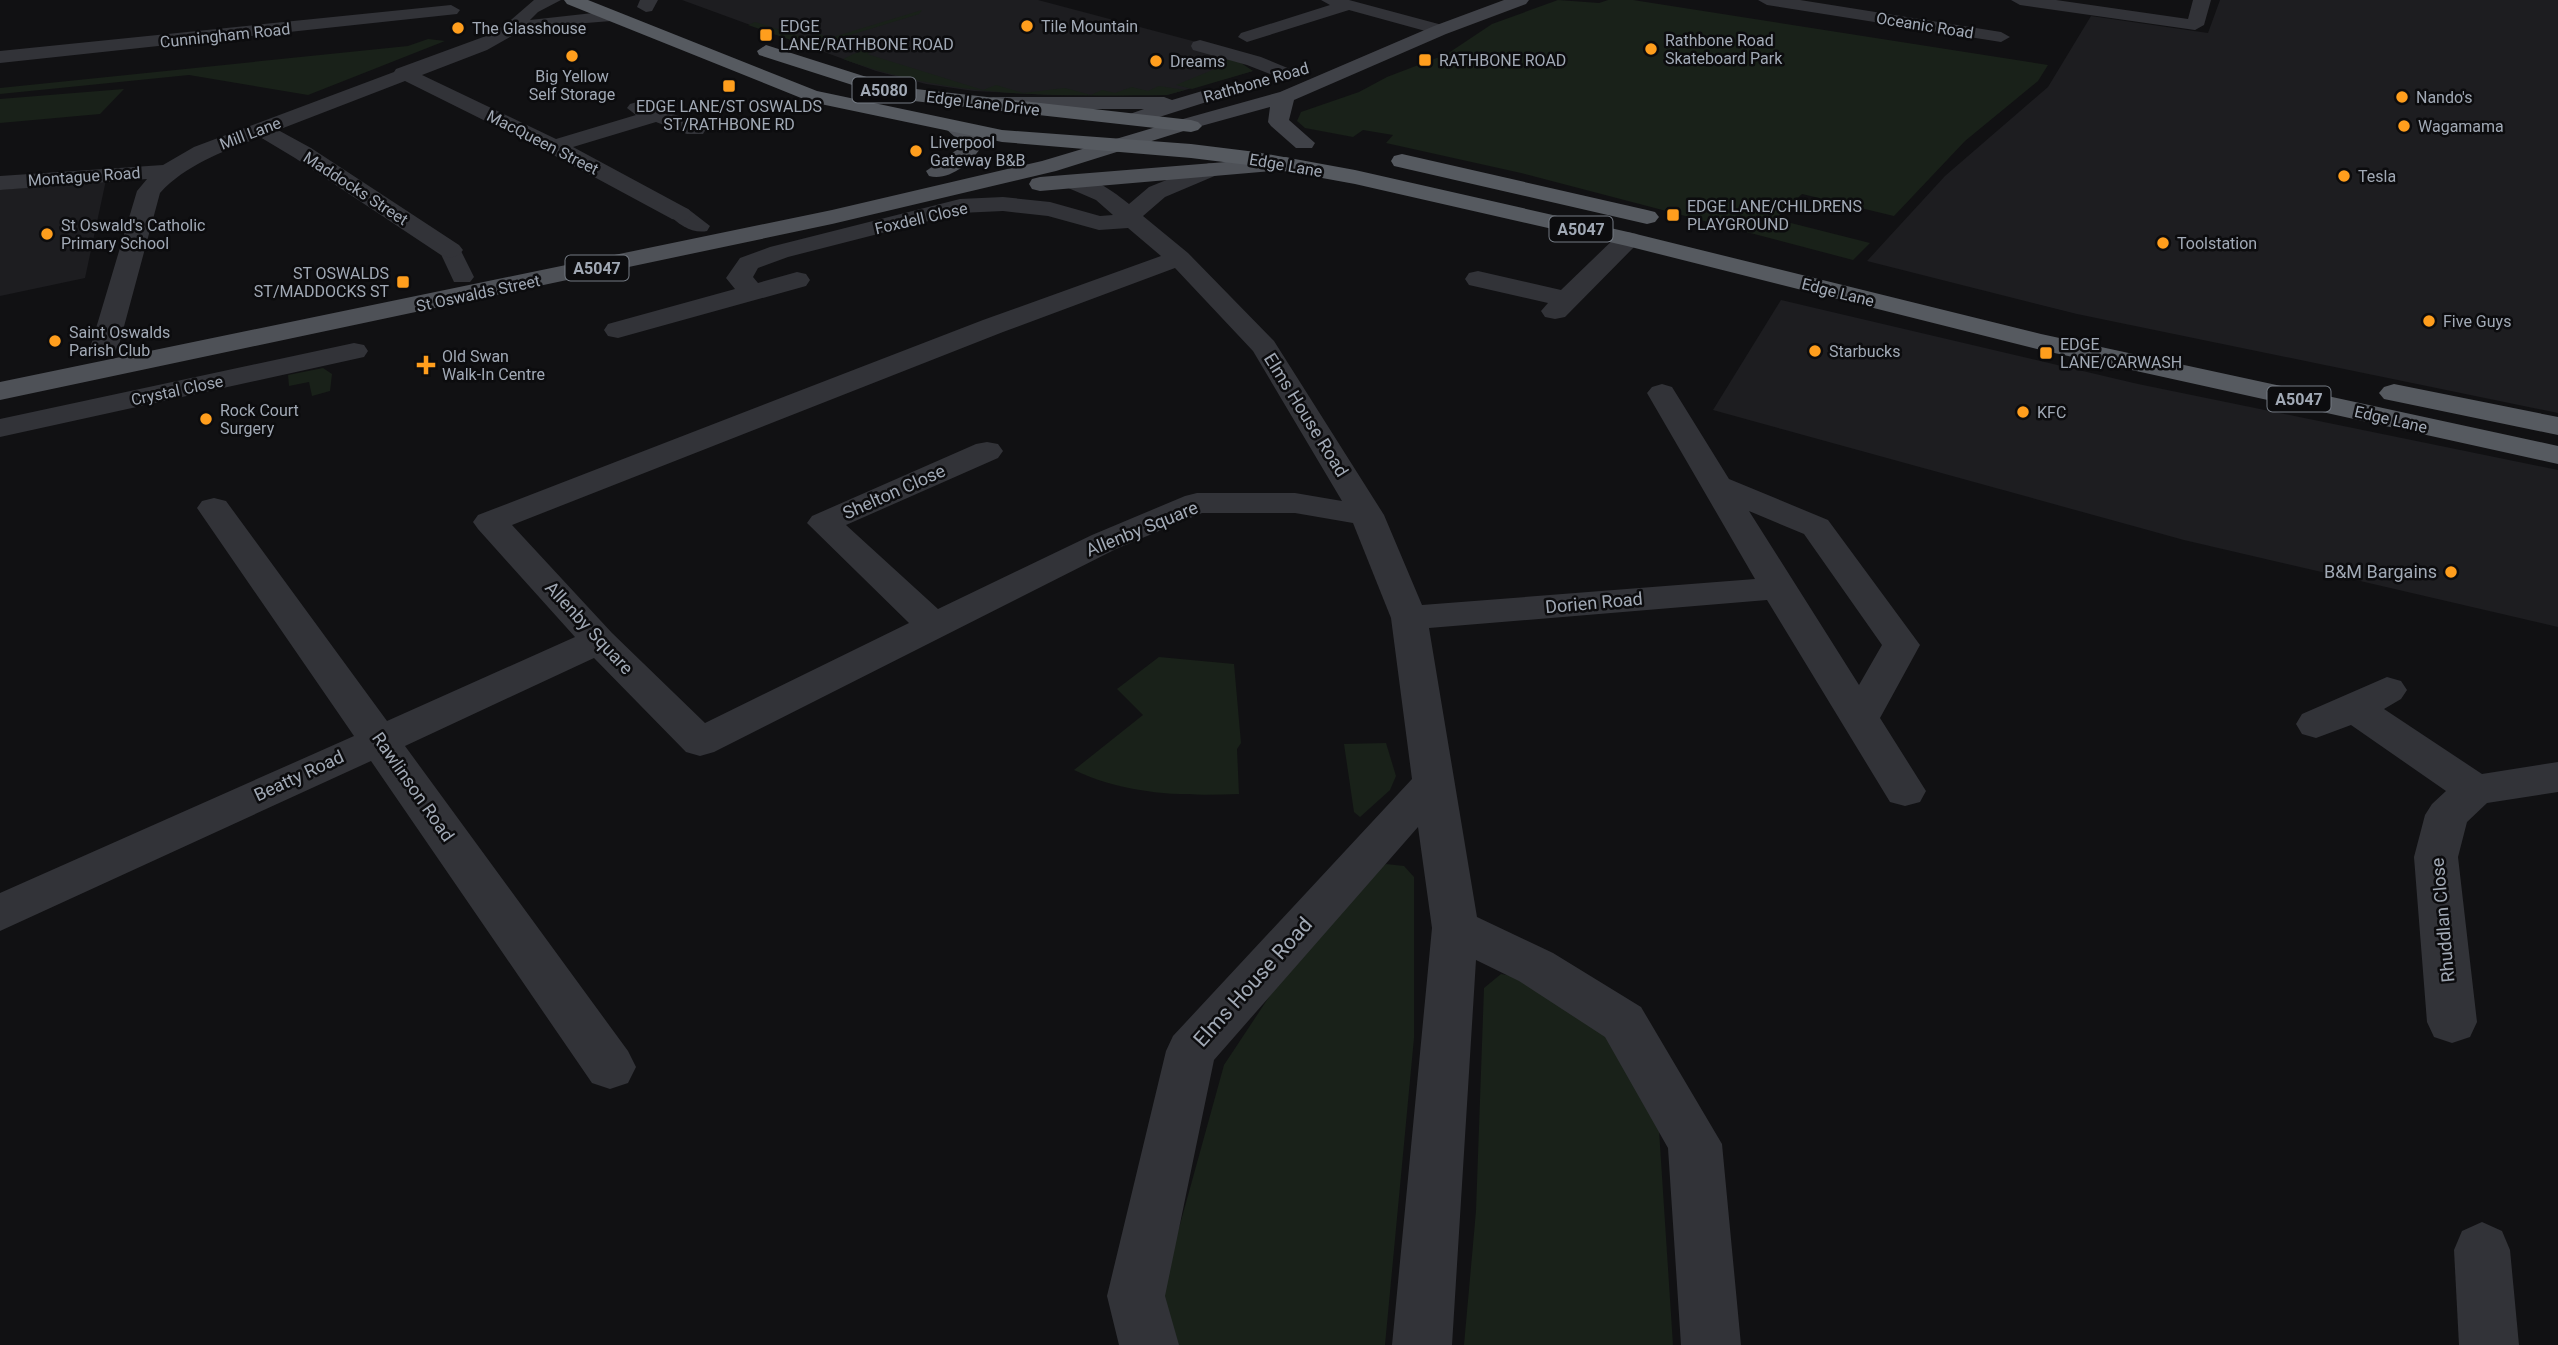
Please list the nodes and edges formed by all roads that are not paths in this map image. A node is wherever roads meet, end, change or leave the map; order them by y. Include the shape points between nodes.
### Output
1 (552, 0) edge
2 (573, 0) edge
3 (1520, 0) edge
4 (1767, 0) edge
5 (2022, 0) edge
6 (2202, 0) edge
7 (642, 2) edge
8 (1338, 2) edge
9 (451, 10) dead end
10 (611, 16) junction
11 (670, 16) dead end
12 (1440, 30) junction
13 (510, 31) junction
14 (1250, 31) dead end
15 (2001, 37) junction
16 (747, 44) dead end
17 (1199, 46) dead end
18 (1989, 55) dead end
19 (1381, 56) junction
20 (0, 57) edge
21 (1296, 70) junction
22 (403, 73) junction
23 (1257, 81) dead end
24 (1231, 89) dead end
25 (896, 93) junction
26 (1287, 96) junction
27 (987, 103) junction
28 (1185, 114) junction
29 (1134, 119) junction
30 (956, 128) junction
31 (260, 129) junction
32 (695, 129) dead end
33 (1086, 133) junction
34 (1053, 142) junction
35 (1116, 144) junction
36 (554, 146) junction
37 (1315, 146) joint
38 (1373, 156) dead end
39 (1286, 164) junction
40 (168, 170) junction
41 (1209, 170) junction
42 (937, 172) junction
43 (1074, 182) junction
44 (0, 183) edge
45 (960, 188) junction
46 (781, 218) junction
47 (1132, 218) junction
48 (690, 220) junction
49 (1674, 224) dead end
50 (1628, 239) junction
51 (1736, 242) dead end
52 (450, 250) joint
53 (1179, 258) junction
54 (462, 277) junction
55 (1478, 279) dead end
56 (797, 280) dead end
57 (754, 293) junction
58 (2049, 323) junction
59 (618, 330) dead end
60 (105, 345) junction
61 (354, 351) dead end
62 (0, 367) edge
63 (2213, 380) junction
64 (0, 391) edge
65 (1662, 393) dead end
66 (2558, 426) edge
67 (0, 428) edge
68 (986, 451) dead end
69 (2558, 455) edge
70 (1716, 485) junction
71 (214, 508) dead end
72 (1367, 515) junction
73 (1778, 588) junction
74 (1409, 618) junction
75 (934, 626) junction
76 (599, 641) junction
77 (1860, 717) junction
78 (2316, 724) dead end
79 (380, 739) junction
80 (2558, 777) edge
81 (1434, 782) junction
82 (2475, 790) junction
83 (1905, 791) dead end
84 (0, 913) edge
85 (1455, 928) junction
86 (2452, 1021) dead end
87 (610, 1067) dead end
88 (2482, 1250) dead end
89 (1149, 1345) edge
90 (1422, 1345) edge
91 (1711, 1345) edge
92 (2489, 1345) edge

1 - 13 street via 532,6
2 - 10 highway, Edge Lane Drive / A5080
3 - 12 main road, Rathbone Road
4 - 15 street, Oceanic Road
5 - 6 street via 2195,25
5 - 15 street
7 - 11 highway
8 - 12 street
8 - 14 street
9 - 20 street, Cunningham Road
10 - 13 street
10 - 30 highway, Edge Lane Drive / A5080 via 811,96
12 - 19 main road, Rathbone Road
13 - 22 street, Mill Lane
15 - 18 street
16 - 25 highway, Edge Lane Drive / A5080
17 - 21 street
19 - 21 main road, Rathbone Road via 1335,59
19 - 26 main road, Rathbone Road
21 - 23 main road, Rathbone Road
22 - 31 street, Mill Lane
22 - 36 street, MacQueen Street
24 - 28 main road, Rathbone Road
25 - 27 highway, Edge Lane Drive / A5080
25 - 33 highway via 938,110
26 - 28 main road, Rathbone Road
26 - 37 main road via 1278,122
27 - 28 main road
27 - 29 highway, Edge Lane Drive / A5080
28 - 29 highway, Edge Lane Drive / A5080
28 - 35 main road, A5047
28 - 37 highway, Edge Lane / A5047 via 1243,134
29 - 33 main road, A5047
30 - 34 highway, Edge Lane Drive / A5080
30 - 42 main road via 966,136 969,149
31 - 40 street, Mill Lane
31 - 52 street, Maddocks Street
32 - 36 street via 647,111
33 - 34 main road, A5047
33 - 35 highway
34 - 35 highway, Edge Lane Drive / A5080
34 - 42 main road, St Oswalds Street / A5047
35 - 39 highway, Edge Lane / A5047
35 - 45 main road, St Oswalds Street / A5047
36 - 48 street, MacQueen Street
38 - 49 highway, A5047
39 - 41 main road
39 - 50 highway, Edge Lane / A5047
40 - 44 street, Montague Road
40 - 60 street, Mill Lane via 149,191
41 - 43 main road
41 - 47 street via 1157,192
42 - 46 main road, St Oswalds Street / A5047
43 - 45 main road
43 - 47 street, Elms House Road via 1097,190
45 - 46 main road, St Oswalds Street / A5047
46 - 48 main road, St Oswalds Street / A5047
46 - 64 main road, St Oswalds Street / A5047 via 492,290
47 - 53 street, Elms House Road
47 - 57 street, Foxdell Close via 1099,223 1050,209 960,206 749,263 739,278
48 - 54 main road, St Oswalds Street / A5047
50 - 55 street via 1561,306
50 - 63 highway, Edge Lane / A5047
51 - 58 highway, Edge Lane / A5047
52 - 54 street
53 - 72 street, Elms House Road via 1264,347
53 - 76 street, Allenby Square via 490,522
54 - 60 main road, St Oswalds Street / A5047
56 - 57 street
57 - 59 street
58 - 63 highway via 2044,336
58 - 66 highway, Edge Lane / A5047
60 - 62 main road, St Oswalds Street / A5047
61 - 67 street, Crystal Close
63 - 69 highway, Edge Lane / A5047
65 - 70 street
68 - 75 street, Shelton Close via 824,523
70 - 73 street
70 - 77 street via 1816,527 1901,645
71 - 79 street, Rawlinson Road
72 - 74 street, Elms House Road
72 - 75 street, Allenby Square via 1295,503 1197,503 1104,542
73 - 74 street, Dorien Road
73 - 77 street
74 - 81 street, Elms House Road
75 - 76 street, Allenby Square via 700,742
76 - 79 street, Beatty Road
77 - 83 street
78 - 82 street via 2371,699
79 - 84 street, Beatty Road
79 - 87 street, Rawlinson Road
80 - 82 street
81 - 85 street, Elms House Road
81 - 89 street, Elms House Road via 1191,1051 1136,1296
82 - 86 street, Rhuddlan Close via 2447,815 2435,857
85 - 90 street, Elms House Road
85 - 91 street via 1536,967 1623,1022 1695,1144
88 - 92 street

